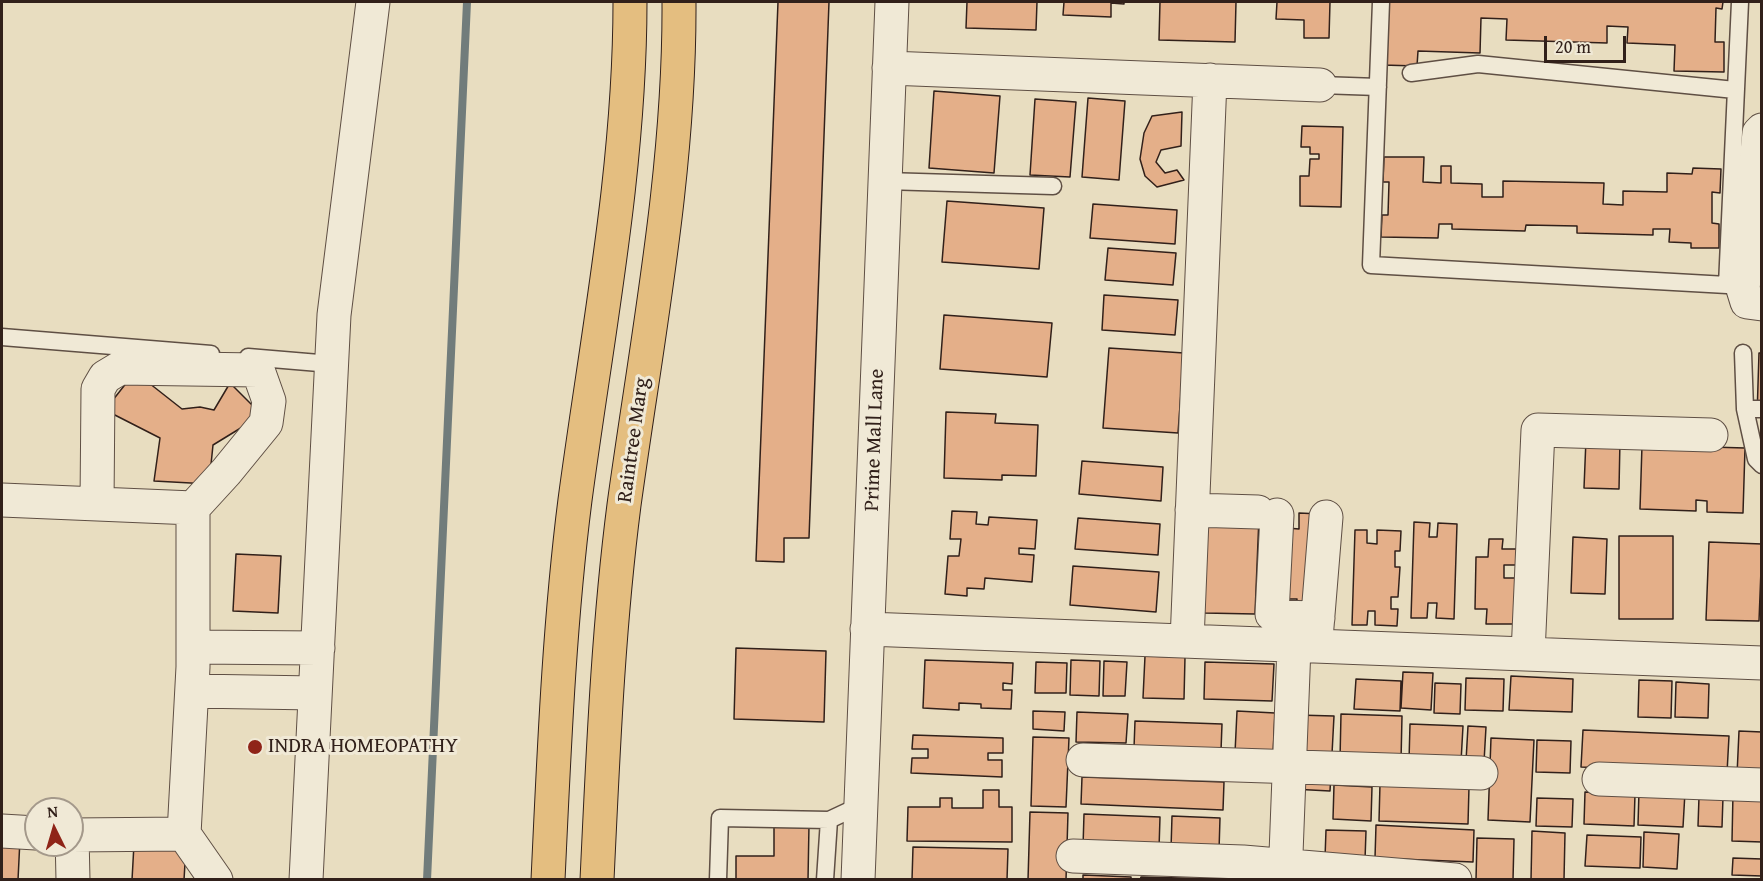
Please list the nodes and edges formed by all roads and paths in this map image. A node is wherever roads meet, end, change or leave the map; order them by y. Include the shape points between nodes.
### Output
1 (630, 2) edge
2 (679, 2) edge
3 (892, 2) edge
4 (1381, 2) edge
5 (1740, 2) edge
6 (373, 6) edge
7 (889, 68) junction
8 (1411, 73) dead end
9 (1210, 80) junction
10 (1320, 85) joint
11 (1378, 87) junction
12 (1735, 90) junction
13 (1761, 130) edge
14 (885, 181) junction
15 (1053, 186) dead end
16 (1761, 304) edge
17 (2, 337) edge
18 (1743, 353) dead end
19 (331, 364) junction
20 (1753, 409) edge
21 (1712, 435) dead end
22 (1761, 465) edge
23 (2, 500) edge
24 (97, 504) junction
25 (193, 508) junction
26 (1192, 510) junction
27 (1268, 514) junction
28 (1326, 517) dead end
29 (867, 629) junction
30 (1309, 637) junction
31 (1187, 641) junction
32 (1262, 644) junction
33 (193, 647) junction
34 (318, 648) junction
35 (1528, 654) junction
36 (1761, 663) edge
37 (192, 691) junction
38 (315, 693) junction
39 (1083, 760) dead end
40 (1290, 766) junction
41 (1481, 772) dead end
42 (1599, 778) dead end
43 (1761, 785) edge
44 (861, 805) junction
45 (829, 819) junction
46 (2, 831) edge
47 (24, 832) edge
48 (184, 834) junction
49 (84, 835) edge
50 (1073, 856) dead end
51 (72, 857) edge
52 (1286, 873) edge
53 (73, 879) edge
54 (216, 879) edge
55 (306, 879) edge
56 (548, 879) edge
57 (597, 879) edge
58 (718, 879) edge
59 (825, 879) edge
60 (858, 879) edge
61 (1455, 879) edge

1 - 56 main road via 622,147 560,642
2 - 57 main road, Raintree Marg via 672,151 609,646
3 - 7 street, Prime Mall Lane
4 - 11 lane
5 - 12 lane
6 - 19 street
7 - 9 street
7 - 14 street, Prime Mall Lane
8 - 12 lane via 1478,64
9 - 10 street
9 - 26 street
10 - 11 lane
11 - 12 lane via 1371,265 1727,285
13 - 16 street via 1743,289 1747,302
14 - 15 lane
14 - 29 street, Prime Mall Lane
17 - 19 lane
18 - 20 lane
19 - 34 street
20 - 22 lane via 1756,459
21 - 35 street via 1538,430
23 - 24 street
24 - 25 street
24 - 25 street via 98,389 105,377 120,368 258,370 269,401 266,423
25 - 33 street
26 - 27 street
26 - 31 street
27 - 30 street via 1272,614
27 - 32 street
28 - 30 street
29 - 31 street
29 - 44 street, Prime Mall Lane
30 - 32 street
30 - 35 street
30 - 40 street
31 - 32 street
33 - 34 street
33 - 37 street
34 - 38 street
35 - 36 street
37 - 38 street
37 - 48 street
38 - 55 street
39 - 40 street
40 - 41 street
40 - 52 street
42 - 43 street
44 - 45 lane
44 - 60 street, Prime Mall Lane
45 - 58 lane via 720,818
45 - 59 lane
46 - 47 street
48 - 49 street
48 - 54 street
50 - 52 street via 1243,862
51 - 53 street
52 - 61 street

